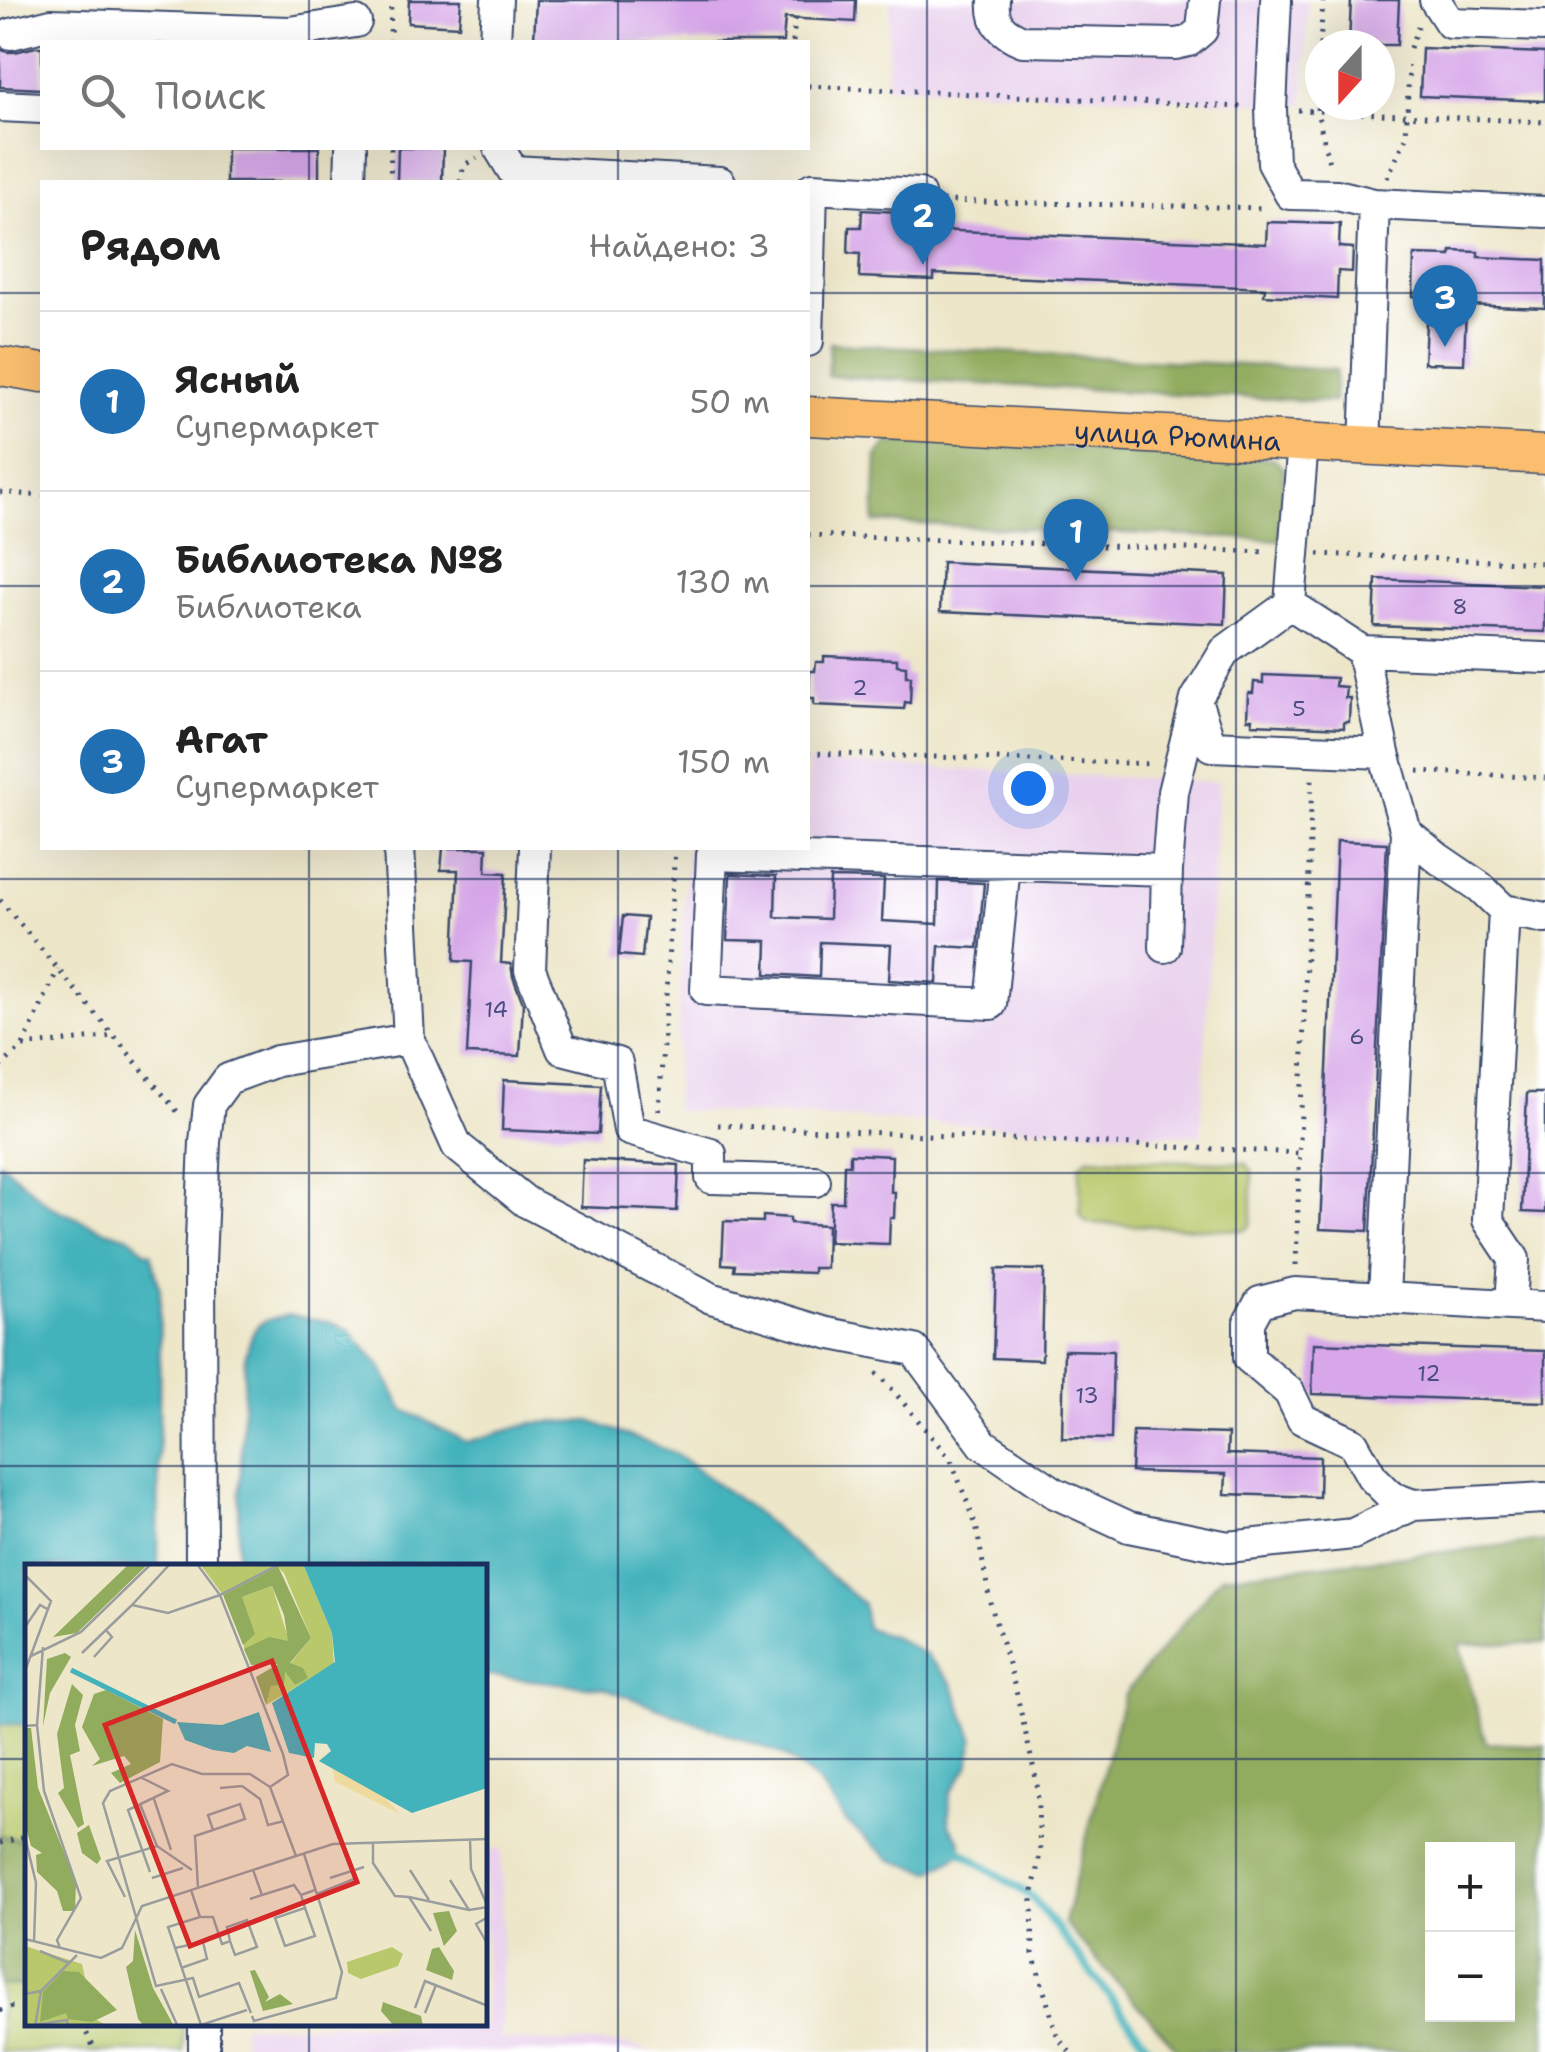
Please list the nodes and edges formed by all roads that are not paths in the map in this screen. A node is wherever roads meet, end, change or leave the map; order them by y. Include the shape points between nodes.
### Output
1 (497, 0) edge
2 (994, 0) edge
3 (1205, 0) edge
4 (1276, 0) edge
5 (1435, 0) edge
6 (356, 22) edge
7 (1545, 26) edge
8 (11, 34) dead end
9 (495, 40) edge
10 (0, 106) edge
11 (40, 108) edge
12 (351, 150) edge
13 (500, 150) edge
14 (350, 180) edge
15 (683, 180) edge
16 (810, 188) edge
17 (919, 194) road end
18 (1374, 204) junction
19 (1545, 212) edge
20 (0, 366) edge
21 (40, 372) edge
22 (810, 416) edge
23 (1303, 442) junction
24 (1365, 446) junction
25 (1545, 455) edge
26 (1290, 604) junction
27 (1362, 651) junction
28 (1545, 658) edge
29 (1196, 700) junction
30 (1384, 752) junction
31 (1406, 832) junction
32 (398, 850) edge
33 (535, 850) edge
34 (1005, 865) junction
35 (1167, 870) junction
36 (1504, 910) junction
37 (1545, 918) edge
38 (1165, 947) dead end
39 (409, 1039) junction
40 (815, 1182) dead end
41 (1384, 1297) junction
42 (1511, 1303) junction
43 (1545, 1307) edge
44 (1545, 1498) edge
45 (1413, 1505) junction
46 (200, 1564) edge

1 - 9 street
2 - 3 street via 996,22 1022,40 1176,44 1202,30
4 - 18 street via 1274,163 1290,194
5 - 7 street via 1450,22
6 - 8 street via 290,32 51,24
10 - 11 street
12 - 14 street
13 - 15 street via 514,171
16 - 17 street
18 - 19 street
18 - 24 street
20 - 21 main road
22 - 23 main road, улица Рюмина
23 - 24 main road, улица Рюмина
23 - 26 street
24 - 25 main road, улица Рюмина
26 - 27 street
26 - 29 street via 1225,651
27 - 28 street
27 - 30 street
29 - 30 street via 1211,746
29 - 35 street via 1173,792
30 - 31 street
31 - 36 street
31 - 41 street
32 - 39 street
33 - 40 street via 530,970 562,1049 617,1063 629,1130 711,1154 711,1178
34 - 34 street via 712,855 706,990 991,1004
34 - 35 street
35 - 38 street
36 - 37 street
36 - 42 street via 1488,1220 1514,1259
39 - 45 street via 457,1146 526,1202 711,1298 827,1333 914,1350 983,1444 1055,1493 1129,1528 1228,1547 1353,1534
39 - 46 street via 277,1060 228,1080 209,1105 200,1263
41 - 42 street
41 - 45 street via 1295,1293 1260,1302 1249,1322 1249,1358 1289,1392 1302,1419 1353,1444 1392,1497
42 - 43 street
44 - 45 street

